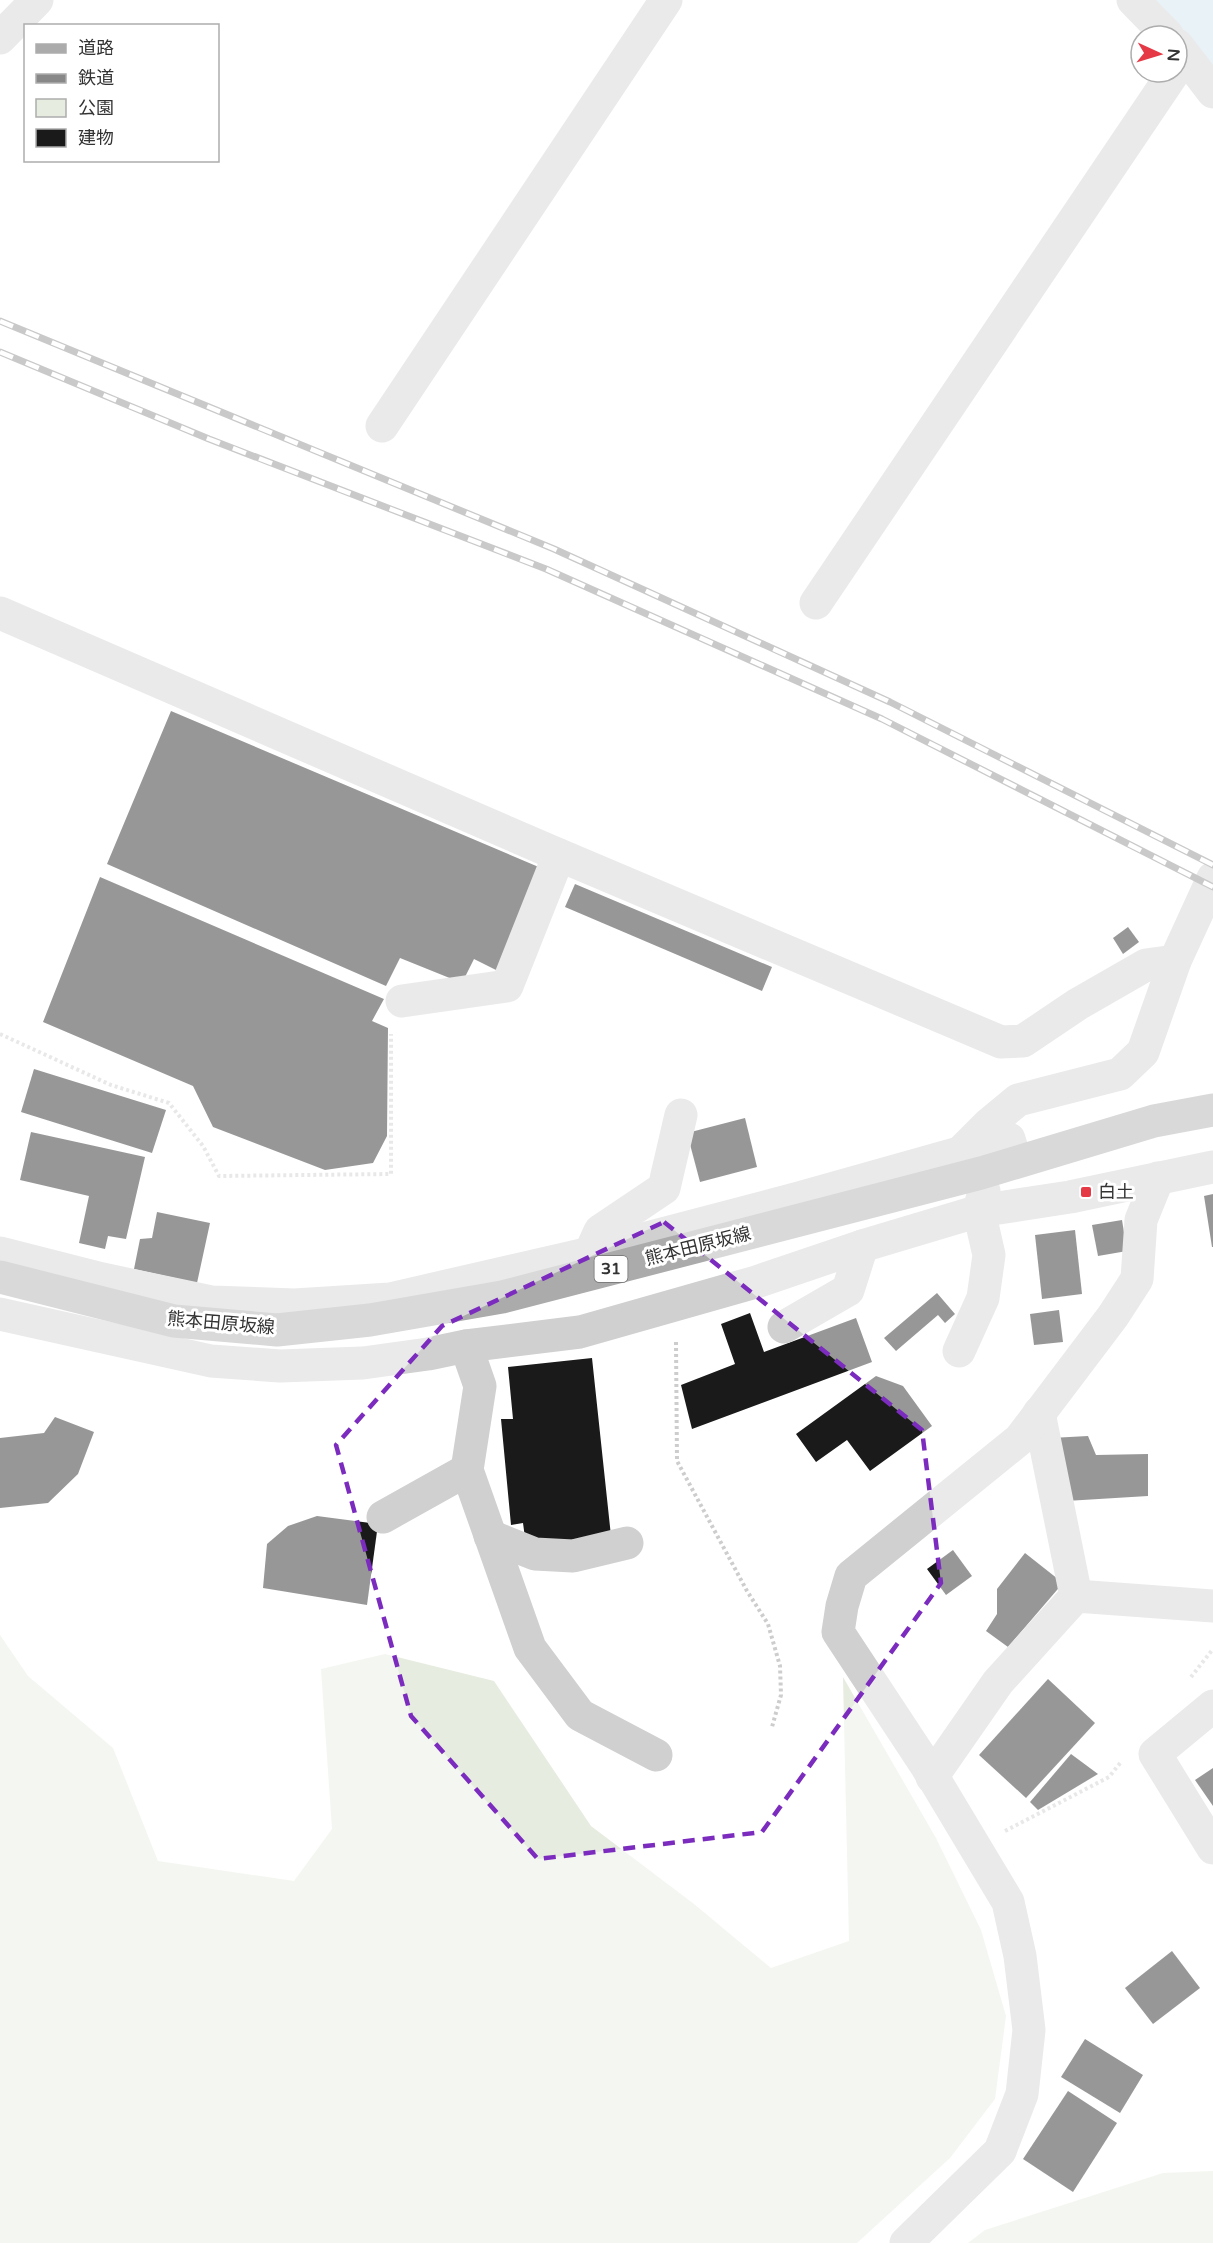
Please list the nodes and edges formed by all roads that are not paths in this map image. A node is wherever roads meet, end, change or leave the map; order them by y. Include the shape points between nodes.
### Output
1 (37, 0) edge
2 (666, 0) edge
3 (1133, 0) edge
4 (1152, 24) edge
5 (0, 38) edge
6 (1189, 68) edge
7 (1157, 84) edge
8 (1213, 92) edge
9 (382, 426) dead end
10 (816, 603) dead end
11 (0, 613) edge
12 (559, 855) junction
13 (1213, 878) edge
14 (1175, 961) junction
15 (402, 1001) road end
16 (1213, 1110) edge
17 (681, 1115) dead end
18 (960, 1153) junction
19 (1002, 1167) junction
20 (1213, 1167) edge
21 (1158, 1178) junction
22 (980, 1211) junction
23 (862, 1246) junction
24 (0, 1253) edge
25 (590, 1253) junction
26 (0, 1277) edge
27 (0, 1314) edge
28 (784, 1327) dead end
29 (466, 1346) junction
30 (959, 1351) dead end
31 (1039, 1413) junction
32 (467, 1470) junction
33 (383, 1517) dead end
34 (490, 1536) junction
35 (627, 1543) dead end
36 (1076, 1596) junction
37 (1213, 1606) edge
38 (1213, 1706) edge
39 (656, 1755) dead end
40 (932, 1777) junction
41 (1213, 1848) edge
42 (906, 2243) edge

1 - 5 street
2 - 9 street
3 - 4 street
6 - 8 street
7 - 10 street
11 - 12 street
12 - 14 street via 1001,1041 1023,1041 1146,965
12 - 15 street via 507,986
13 - 14 street
14 - 18 street via 1143,1052 1120,1074 1018,1100
16 - 19 main road, 熊本田原坂線 / 31 via 1154,1121
17 - 25 street via 664,1188 600,1231
18 - 19 street via 1009,1139
18 - 25 street
19 - 22 street
19 - 26 main road, 熊本田原坂線 / 31 via 502,1297 370,1320 277,1330 174,1321
20 - 21 street
21 - 22 street
21 - 31 street via 1142,1220 1137,1279
22 - 23 street
22 - 30 street via 989,1255 983,1298
23 - 28 street via 848,1290
23 - 29 street via 756,1282 580,1332
24 - 25 street via 212,1302 295,1305 390,1299
27 - 29 street via 211,1361 269,1365 363,1363
29 - 32 street via 480,1386
31 - 36 street
31 - 40 street via 1020,1439 851,1576 842,1606 838,1632
32 - 33 street
32 - 34 street
34 - 35 street via 535,1554 573,1556
34 - 39 street via 530,1648 580,1715
36 - 37 street
36 - 40 street via 998,1682
38 - 41 street via 1155,1754
40 - 42 street via 1008,1902 1020,1956 1029,2030 1022,2094 1000,2151

